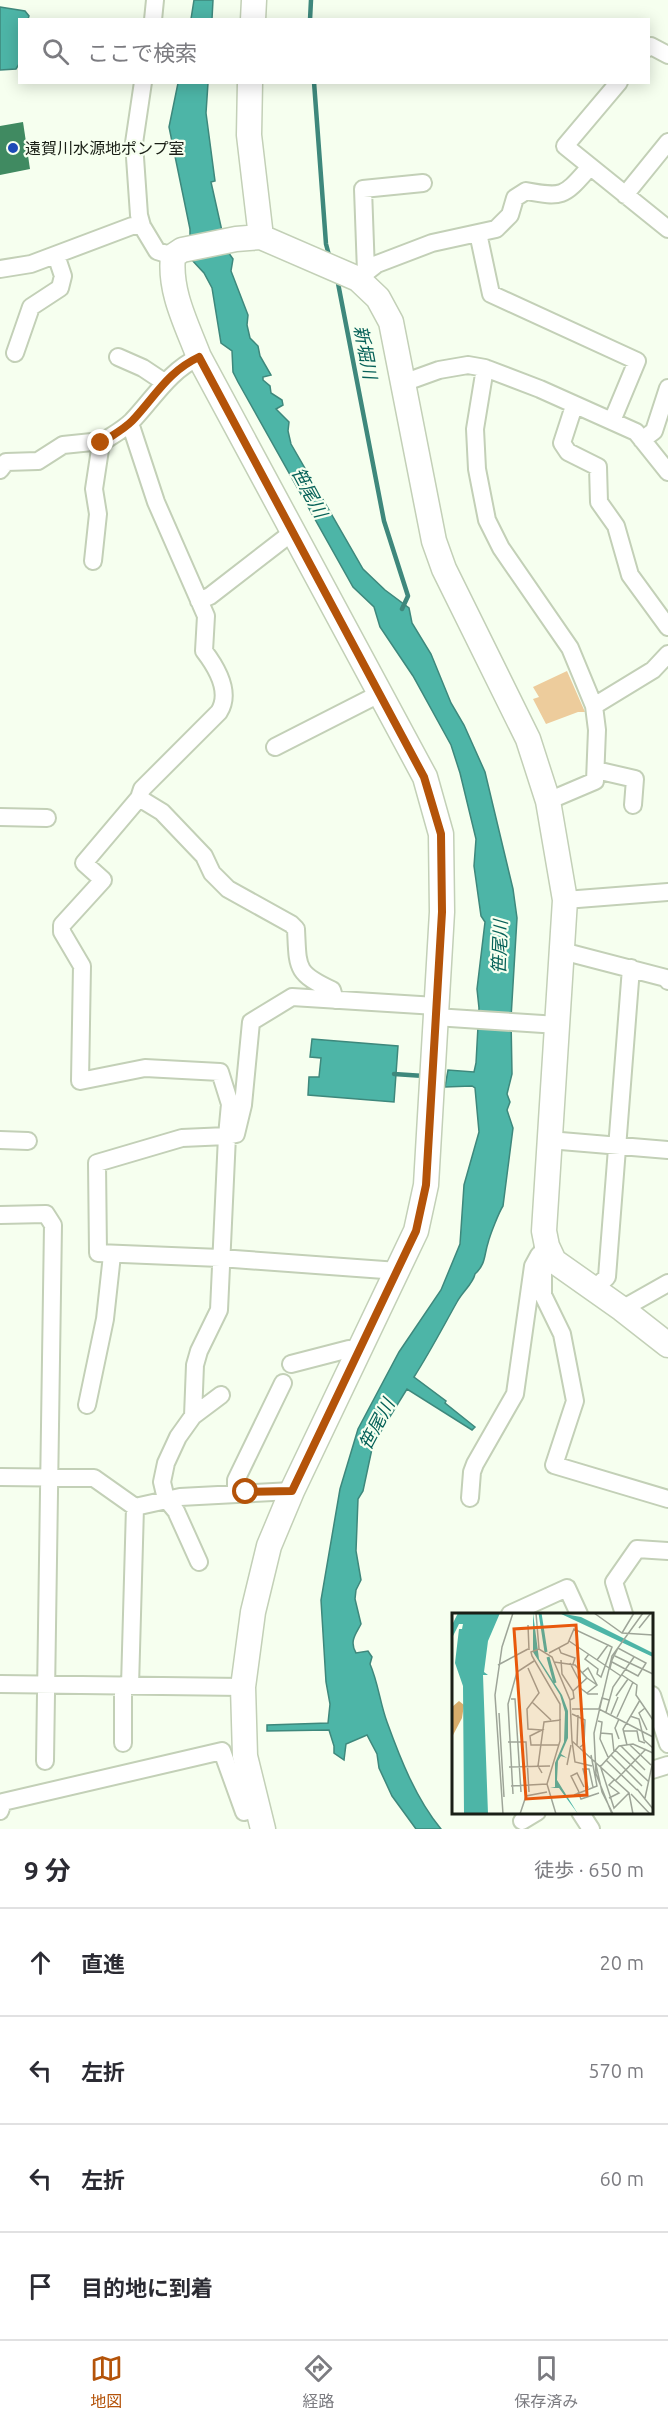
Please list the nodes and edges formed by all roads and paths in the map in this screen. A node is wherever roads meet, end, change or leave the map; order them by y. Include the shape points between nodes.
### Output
1 (155, 0) edge
2 (254, 0) edge
3 (153, 18) edge
4 (253, 18) edge
5 (650, 47) edge
6 (668, 55) edge
7 (143, 84) edge
8 (250, 84) edge
9 (617, 84) edge
10 (668, 142) edge
11 (589, 168) junction
12 (423, 183) dead end
13 (625, 195) junction
14 (142, 226) junction
15 (668, 229) edge
16 (478, 233) junction
17 (261, 237) junction
18 (177, 253) junction
19 (56, 255) junction
20 (0, 269) edge
21 (362, 275) junction
22 (15, 352) dead end
23 (118, 357) dead end
24 (199, 357) junction
25 (485, 368) junction
26 (164, 382) junction
27 (403, 383) junction
28 (668, 388) edge
29 (574, 406) junction
30 (612, 422) junction
31 (130, 423) junction
32 (642, 440) junction
33 (101, 443) junction
34 (2, 465) edge
35 (668, 472) edge
36 (294, 531) junction
37 (93, 561) dead end
38 (199, 601) junction
39 (668, 627) edge
40 (668, 654) edge
41 (661, 674) edge
42 (381, 693) junction
43 (594, 706) junction
44 (275, 747) dead end
45 (596, 770) junction
46 (139, 798) junction
47 (548, 801) junction
48 (633, 805) dead end
49 (0, 817) edge
50 (47, 818) dead end
51 (668, 892) edge
52 (565, 900) junction
53 (562, 951) junction
54 (631, 968) junction
55 (668, 981) edge
56 (335, 1000) junction
57 (441, 1014) junction
58 (553, 1025) junction
59 (227, 1136) junction
60 (0, 1140) edge
61 (549, 1140) junction
62 (28, 1141) dead end
63 (617, 1146) junction
64 (668, 1150) edge
65 (0, 1215) edge
66 (543, 1239) junction
67 (112, 1255) junction
68 (220, 1258) junction
69 (398, 1271) junction
70 (668, 1283) edge
71 (594, 1289) junction
72 (622, 1309) junction
73 (668, 1345) edge
74 (358, 1353) junction
75 (291, 1364) dead end
76 (283, 1383) dead end
77 (221, 1395) dead end
78 (87, 1405) dead end
79 (193, 1416) junction
80 (47, 1476) junction
81 (0, 1477) edge
82 (292, 1491) junction
83 (236, 1493) junction
84 (470, 1498) dead end
85 (166, 1499) junction
86 (668, 1499) edge
87 (135, 1507) junction
88 (668, 1551) edge
89 (199, 1562) dead end
90 (512, 1613) edge
91 (579, 1613) edge
92 (624, 1613) edge
93 (0, 1684) edge
94 (46, 1684) junction
95 (126, 1685) junction
96 (243, 1687) junction
97 (653, 1701) edge
98 (123, 1743) dead end
99 (668, 1744) edge
100 (45, 1761) dead end
101 (668, 1765) edge
102 (653, 1769) edge
103 (0, 1811) edge
104 (534, 1814) edge
105 (581, 1814) edge
106 (260, 1818) edge
107 (522, 1821) dead end
108 (591, 1829) edge

1 - 3 street
2 - 4 street
5 - 6 street
7 - 14 street via 134,143
8 - 17 street via 249,135
9 - 11 street via 565,146
10 - 13 street
11 - 13 street
11 - 16 street via 572,188 554,196 526,191 515,198 510,215 496,229
12 - 21 street via 363,189
13 - 15 street
14 - 18 street via 157,251
14 - 19 street via 132,226
16 - 21 street via 432,243 377,264
16 - 30 street via 491,294 637,360
17 - 18 street via 236,238
17 - 21 street
18 - 24 street via 171,274
19 - 20 street
19 - 22 street via 63,276 60,288 31,307
21 - 27 street via 391,322
23 - 26 street
24 - 26 street
24 - 36 street
25 - 27 street via 468,365 439,370
25 - 29 street via 540,388
25 - 43 street via 475,429 477,469 487,520 501,548 570,648
26 - 31 street
27 - 47 street via 434,541 528,739
28 - 32 street via 654,431
29 - 30 street
29 - 39 street via 562,443 568,452 598,467 599,502 616,526 630,575
30 - 32 street via 636,432
31 - 33 street
31 - 38 street via 156,502
32 - 35 street
33 - 34 street via 63,445 38,461
33 - 37 street via 94,489 98,514
36 - 38 street
36 - 42 street
38 - 46 street via 206,616 204,651 224,691 224,703 142,789
40 - 41 street
41 - 43 street
42 - 44 street
42 - 57 street via 424,777 441,834
43 - 45 street
45 - 47 street via 595,781
45 - 48 street via 635,779
46 - 56 street via 162,812 204,856 212,873 228,889 296,929 302,972 332,990
46 - 59 street via 84,863 103,880 62,925 62,932 82,966 80,1081 145,1068 220,1072 230,1104
47 - 52 street
49 - 50 street
51 - 52 street
52 - 53 street
53 - 54 street
53 - 58 street
54 - 55 street
54 - 63 street
56 - 57 street
56 - 59 street via 292,997 251,1022 243,1105 236,1134
57 - 58 street
57 - 69 street via 426,1185 416,1231
58 - 61 street
59 - 67 street via 182,1138 97,1163 98,1253
59 - 68 street
60 - 62 street
61 - 63 street
61 - 66 street
63 - 64 street
63 - 71 street via 607,1277
65 - 80 street via 46,1214 52,1225
66 - 71 street via 554,1261
66 - 84 street via 533,1266 515,1394 475,1464
66 - 86 street via 543,1295 562,1334 575,1401 554,1465
67 - 68 street
67 - 78 street via 105,1319
68 - 69 street
68 - 79 street via 219,1310 195,1365
69 - 74 street
70 - 72 street
71 - 72 street
72 - 73 street
74 - 75 street via 349,1349
74 - 82 street
76 - 83 street via 236,1480
77 - 79 street
79 - 85 street via 166,1463 162,1482
80 - 81 street
80 - 87 street via 94,1478
80 - 94 street
82 - 83 street
82 - 96 street via 269,1546 253,1611
83 - 85 street
85 - 87 street
85 - 89 street via 176,1511
87 - 95 street
88 - 92 street via 637,1549 614,1582
90 - 91 street via 567,1588
93 - 94 street
94 - 95 street
94 - 100 street
95 - 96 street
95 - 98 street
96 - 106 street via 245,1756
97 - 99 street
101 - 102 street
103 - 106 street via 3,1802 222,1751 244,1812
104 - 107 street
105 - 108 street

